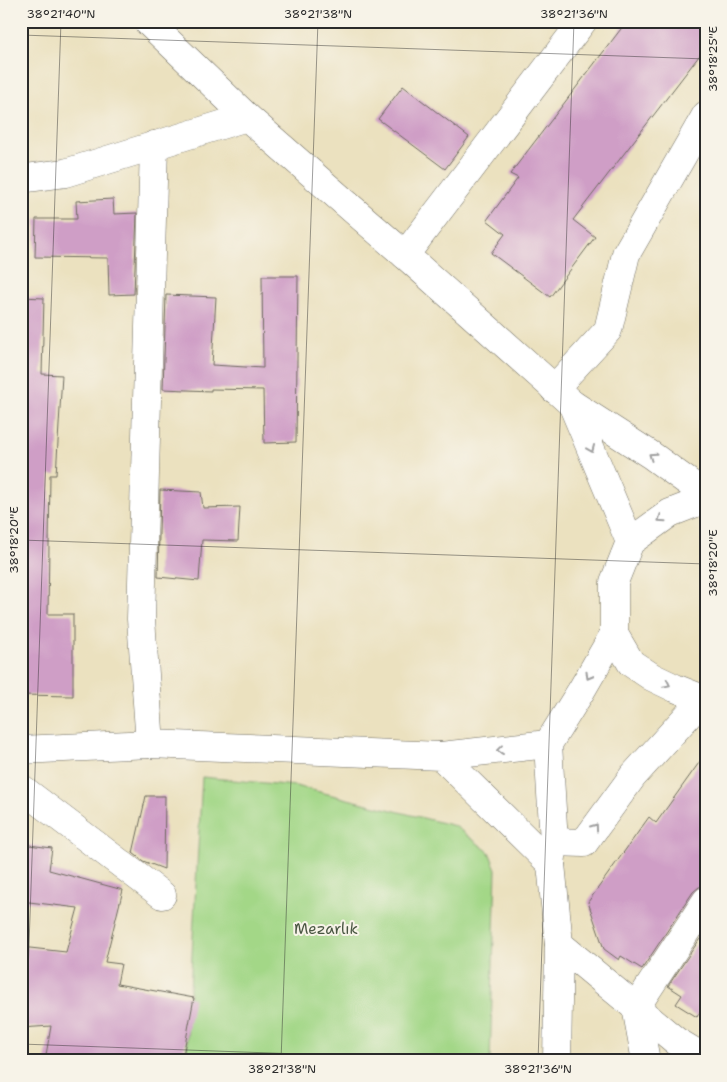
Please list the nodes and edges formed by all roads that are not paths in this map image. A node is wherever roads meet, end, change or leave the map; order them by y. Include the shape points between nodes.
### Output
1 (147, 21) edge
2 (583, 21) edge
3 (706, 116) edge
4 (247, 117) junction
5 (154, 145) junction
6 (21, 178) edge
7 (405, 256) junction
8 (563, 397) junction
9 (706, 497) edge
10 (630, 542) junction
11 (614, 634) junction
12 (704, 699) edge
13 (150, 744) junction
14 (548, 744) junction
15 (21, 750) edge
16 (441, 756) junction
17 (21, 788) edge
18 (552, 853) junction
19 (162, 895) dead end
20 (706, 901) edge
21 (559, 944) junction
22 (636, 1007) junction
23 (706, 1059) edge
24 (557, 1061) edge
25 (646, 1061) edge

1 - 4 street
2 - 7 street
3 - 8 street via 626,254 608,330
4 - 5 street
4 - 7 street
5 - 6 street via 65,173
5 - 13 street via 141,619
7 - 8 street
9 -> 8 street via 651,455
8 -> 10 street
9 -> 10 street via 670,513
10 - 11 street via 614,582
11 -> 12 street via 631,663 652,677
11 -> 14 street
18 -> 12 street via 584,843 633,776
13 - 15 street
13 - 16 street
14 -> 16 street
14 - 18 street
16 - 18 street
17 - 19 street
18 - 21 street
20 - 22 street
21 - 22 street
21 - 24 street
22 - 23 street via 676,1041
22 - 25 street

